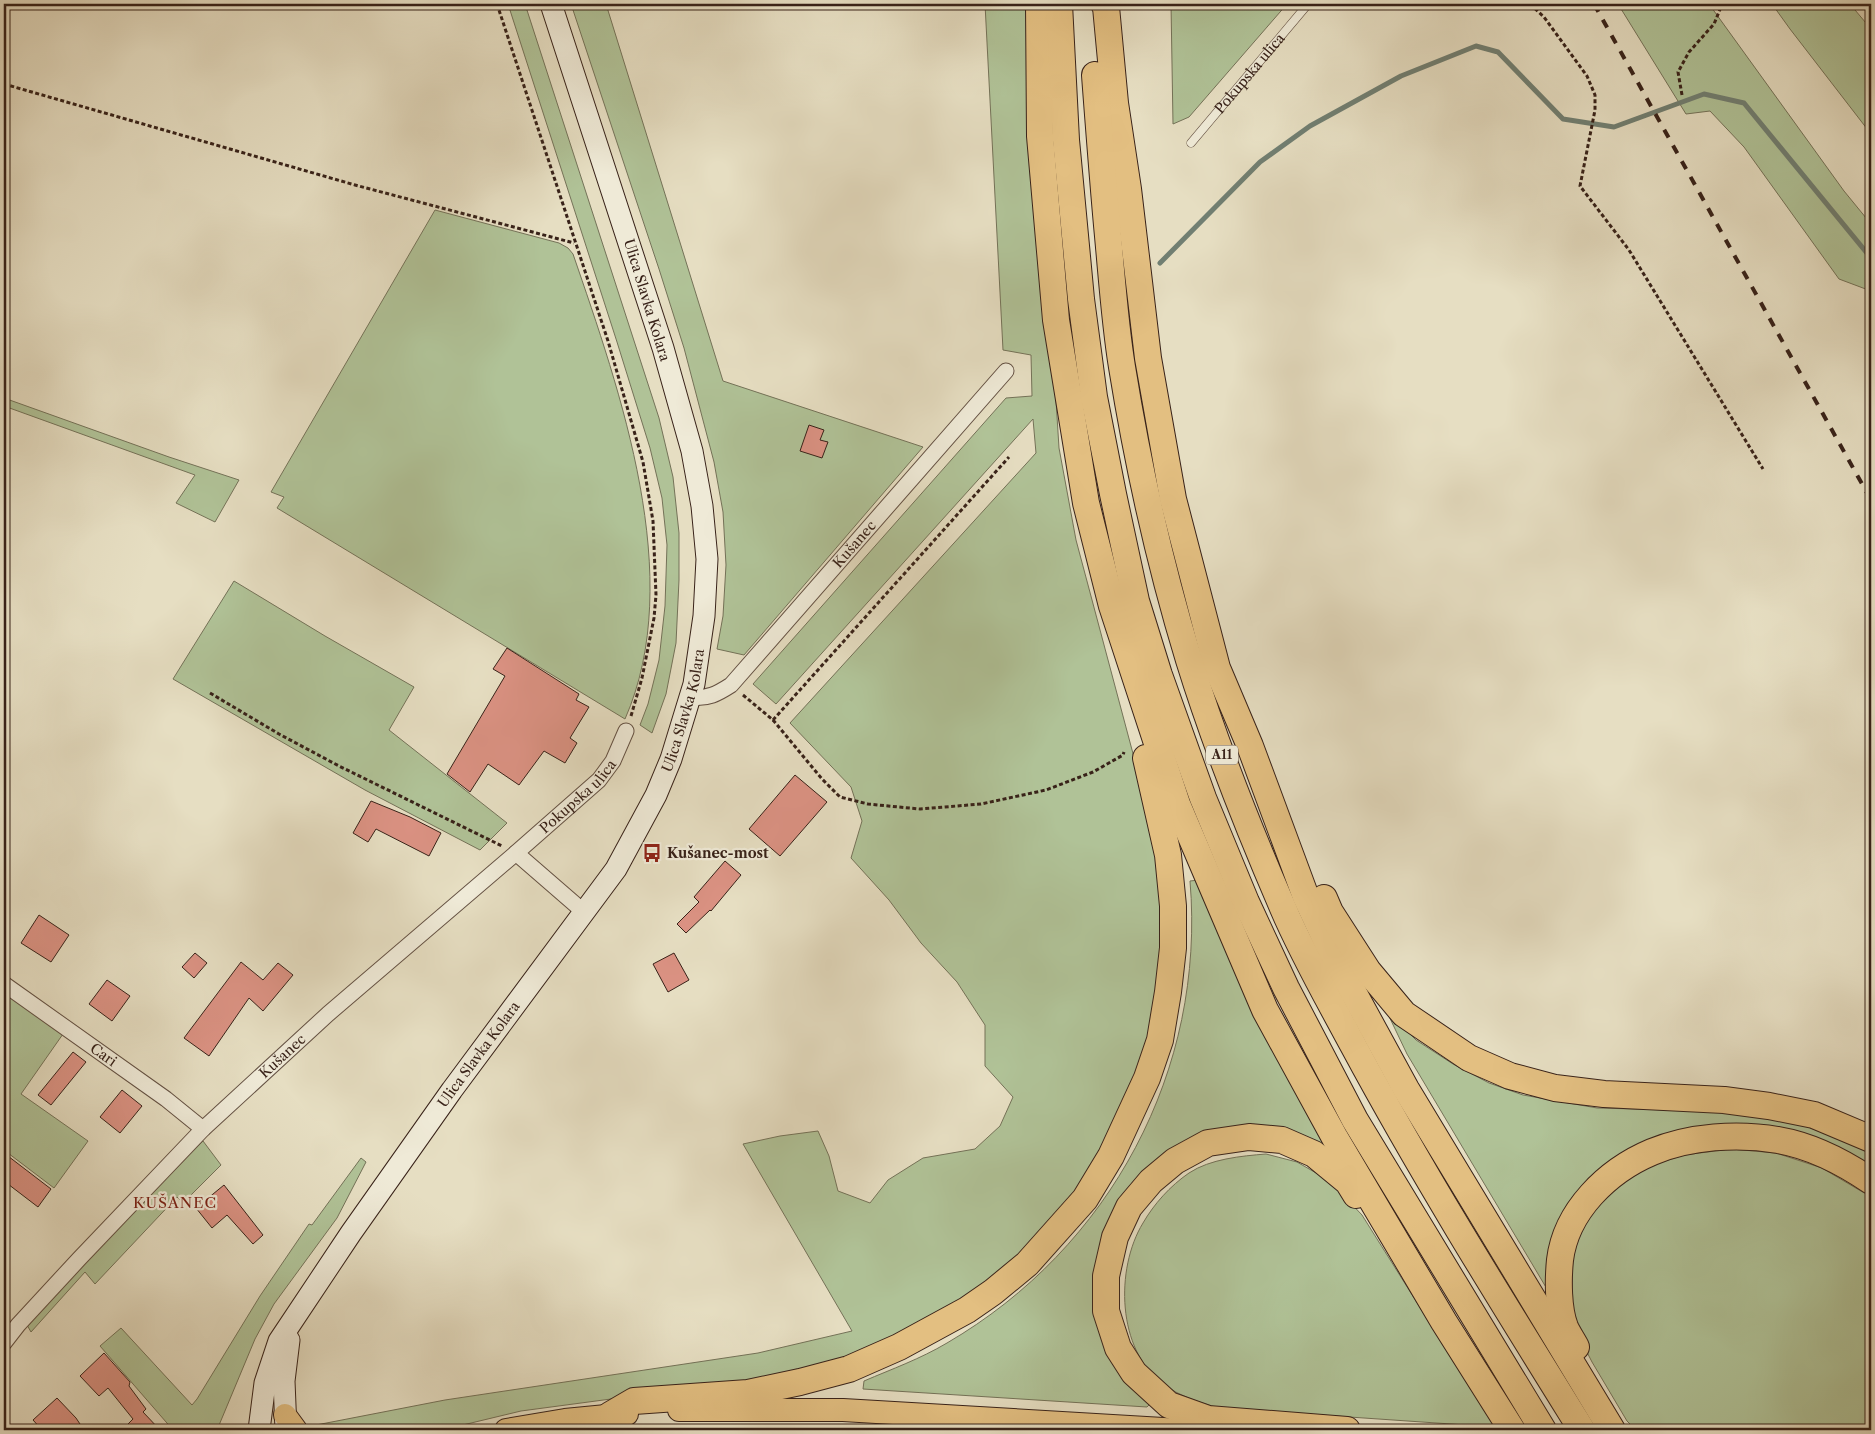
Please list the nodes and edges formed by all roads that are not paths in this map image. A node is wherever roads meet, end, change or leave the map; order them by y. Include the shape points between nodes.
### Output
1 (551, 4) edge
2 (1039, 4) edge
3 (1059, 4) edge
4 (1091, 4) edge
5 (1104, 4) edge
6 (1308, 4) edge
7 (1191, 143) dead end
8 (1006, 371) dead end
9 (1112, 606) junction
10 (691, 697) junction
11 (626, 731) road end
12 (1250, 746) junction
13 (516, 853) junction
14 (584, 912) junction
15 (4, 984) edge
16 (204, 1129) junction
17 (1871, 1139) edge
18 (1871, 1181) edge
19 (1444, 1322) junction
20 (292, 1323) junction
21 (4, 1343) edge
22 (610, 1415) junction
23 (289, 1425) edge
24 (259, 1430) edge
25 (506, 1430) edge
26 (1180, 1430) edge
27 (1347, 1430) edge
28 (1512, 1430) edge
29 (1543, 1430) edge
30 (1582, 1430) edge
31 (1612, 1430) edge
32 (1624, 1430) edge

1 - 10 main road, Ulica Slavka Kolara via 654,320 692,451 707,559 700,654
2 - 9 highway via 1040,136 1056,320 1086,503
3 - 29 highway, A11 via 1066,140 1094,397 1136,601 1159,675 1203,798 1286,988 1355,1120
4 - 30 highway, A11 via 1111,276 1121,364 1148,505 1190,664 1232,783 1284,910 1318,979 1384,1102
5 - 12 highway via 1148,358 1173,498 1217,668
6 - 7 lane, Pokupska ulica
8 - 10 street, Kušanec via 731,685 717,694
9 - 19 highway via 1177,804 1264,1010
9 - 22 highway via 1108,626 1139,727 1168,855 1173,948 1160,1040 1148,1078 1111,1156 1085,1199 1027,1264 1000,1286 967,1310 899,1347 850,1369 800,1382 748,1393 634,1401
10 - 14 main road, Ulica Slavka Kolara via 656,795 616,869
11 - 13 street, Pokupska ulica via 613,761 599,780
12 - 17 highway via 1280,794 1330,912 1368,971 1404,1014 1468,1058 1510,1076 1555,1088 1604,1094 1724,1100 1814,1115
12 - 31 highway via 1306,896 1334,957 1406,1089
13 - 14 street
13 - 16 street, Kušanec via 328,1014
14 - 20 main road, Ulica Slavka Kolara via 351,1233
15 - 16 street, Cari
16 - 21 street, Kušanec via 79,1258
18 - 32 highway via 1827,1154 1779,1140 1736,1136 1693,1141 1652,1152 1619,1170 1591,1194 1573,1219 1562,1247 1557,1284 1565,1327
19 - 27 highway via 1428,1309 1348,1182 1314,1154 1282,1140 1249,1137 1208,1143 1175,1161 1151,1181 1129,1208 1115,1237 1106,1276 1106,1311 1118,1348 1134,1373 1169,1405 1208,1419
19 - 28 highway
20 - 23 main road, Ulica Slavka Kolara via 285,1362
20 - 24 main road, Ulica Slavka Kolara via 279,1341 271,1362
22 - 25 main road
22 - 26 main road via 692,1409 843,1410

